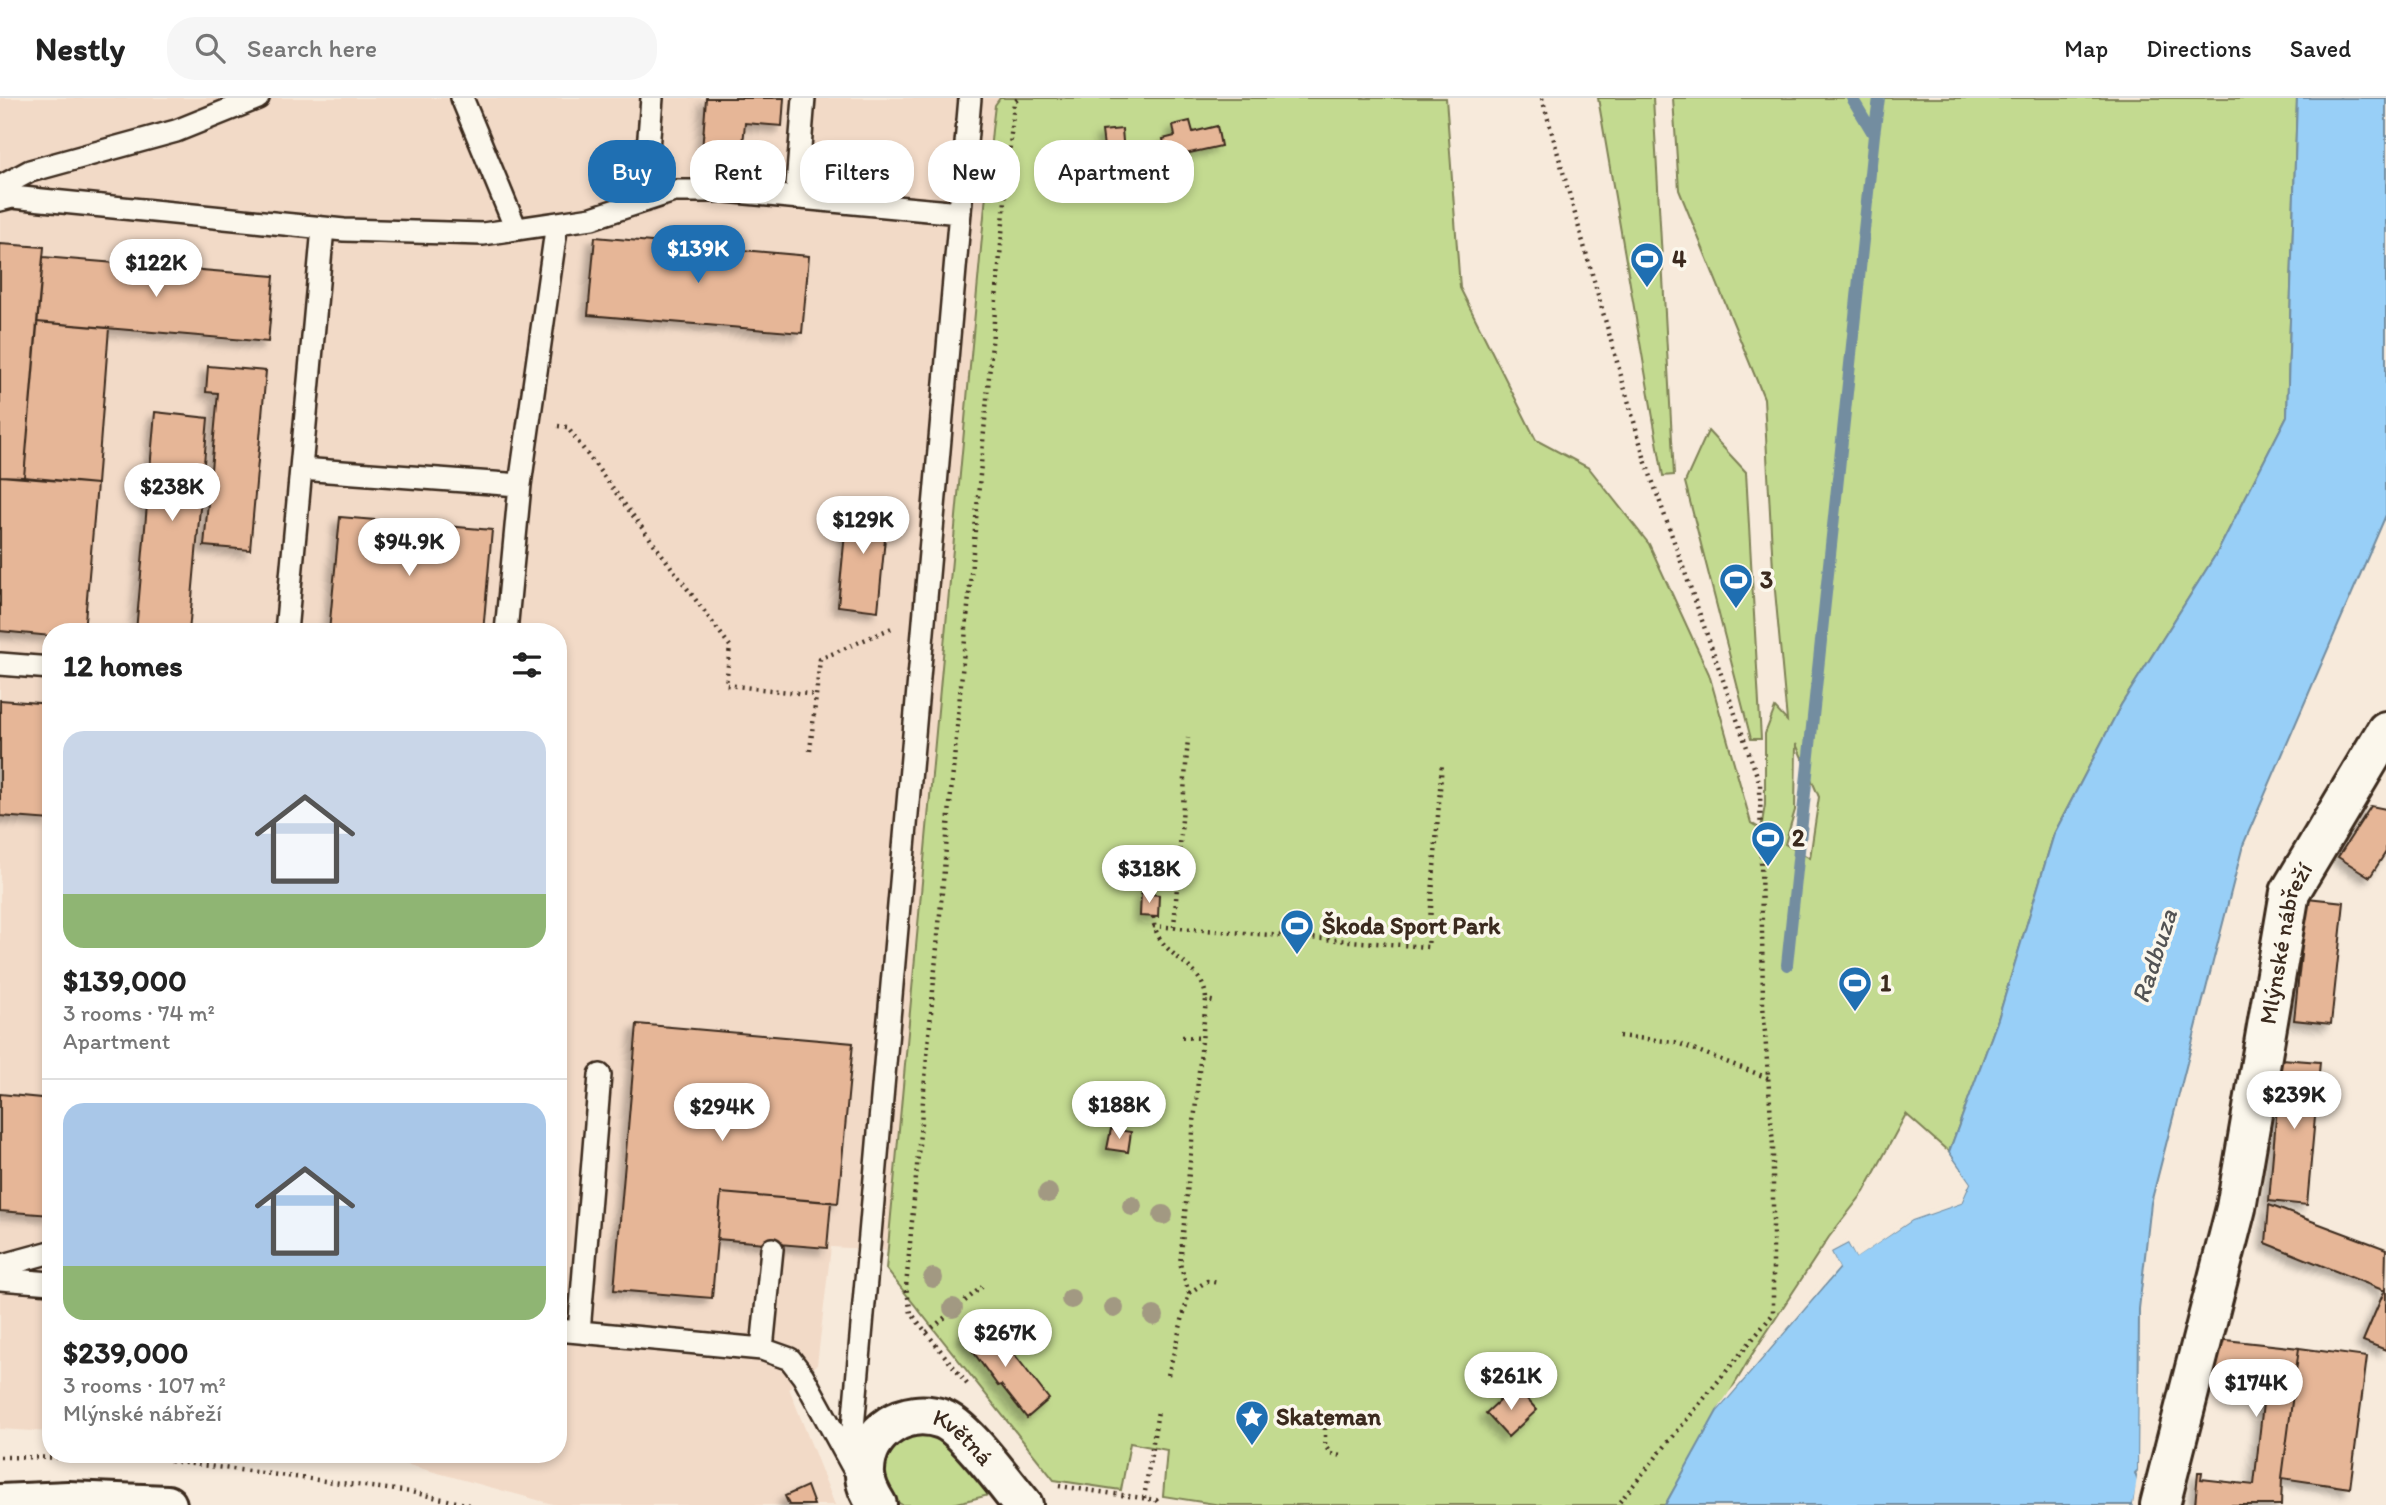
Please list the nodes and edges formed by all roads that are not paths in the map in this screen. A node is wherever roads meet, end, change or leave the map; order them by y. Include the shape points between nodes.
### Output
1 (258, 98) edge
2 (462, 98) edge
3 (652, 98) edge
4 (804, 98) edge
5 (970, 98) edge
6 (649, 140) edge
7 (0, 187) edge
8 (676, 191) edge
9 (796, 198) junction
10 (0, 200) edge
11 (638, 203) edge
12 (960, 213) junction
13 (557, 223) junction
14 (323, 228) junction
15 (516, 229) junction
16 (301, 469) junction
17 (520, 485) junction
18 (287, 623) edge
19 (507, 623) edge
20 (0, 664) edge
21 (42, 667) edge
22 (2386, 731) edge
23 (600, 1075) dead end
24 (772, 1249) dead end
25 (42, 1254) edge
26 (0, 1266) edge
27 (0, 1279) edge
28 (42, 1282) edge
29 (569, 1331) edge
30 (762, 1349) junction
31 (865, 1486) edge
32 (0, 1504) edge
33 (167, 1505) edge
34 (1023, 1505) edge
35 (2160, 1505) edge

1 - 7 lane via 176,131 30,170
2 - 15 lane
3 - 6 lane
4 - 9 lane
5 - 12 lane
8 - 9 lane
9 - 12 lane
10 - 14 lane via 12,197
11 - 13 lane via 592,218
12 - 31 lane via 925,614
13 - 15 lane
13 - 17 lane
14 - 15 lane via 483,234
14 - 16 lane
16 - 17 lane
16 - 18 lane
17 - 19 lane
20 - 21 lane
22 - 35 street, Mlýnské nábřeží via 2290,892 2236,1208
23 - 29 lane
24 - 30 lane
25 - 26 lane
27 - 28 lane
29 - 30 lane
30 - 31 lane via 790,1359 803,1376
31 - 34 street, Květná via 868,1452 880,1432 899,1419 921,1415 944,1419 962,1433
32 - 33 street

